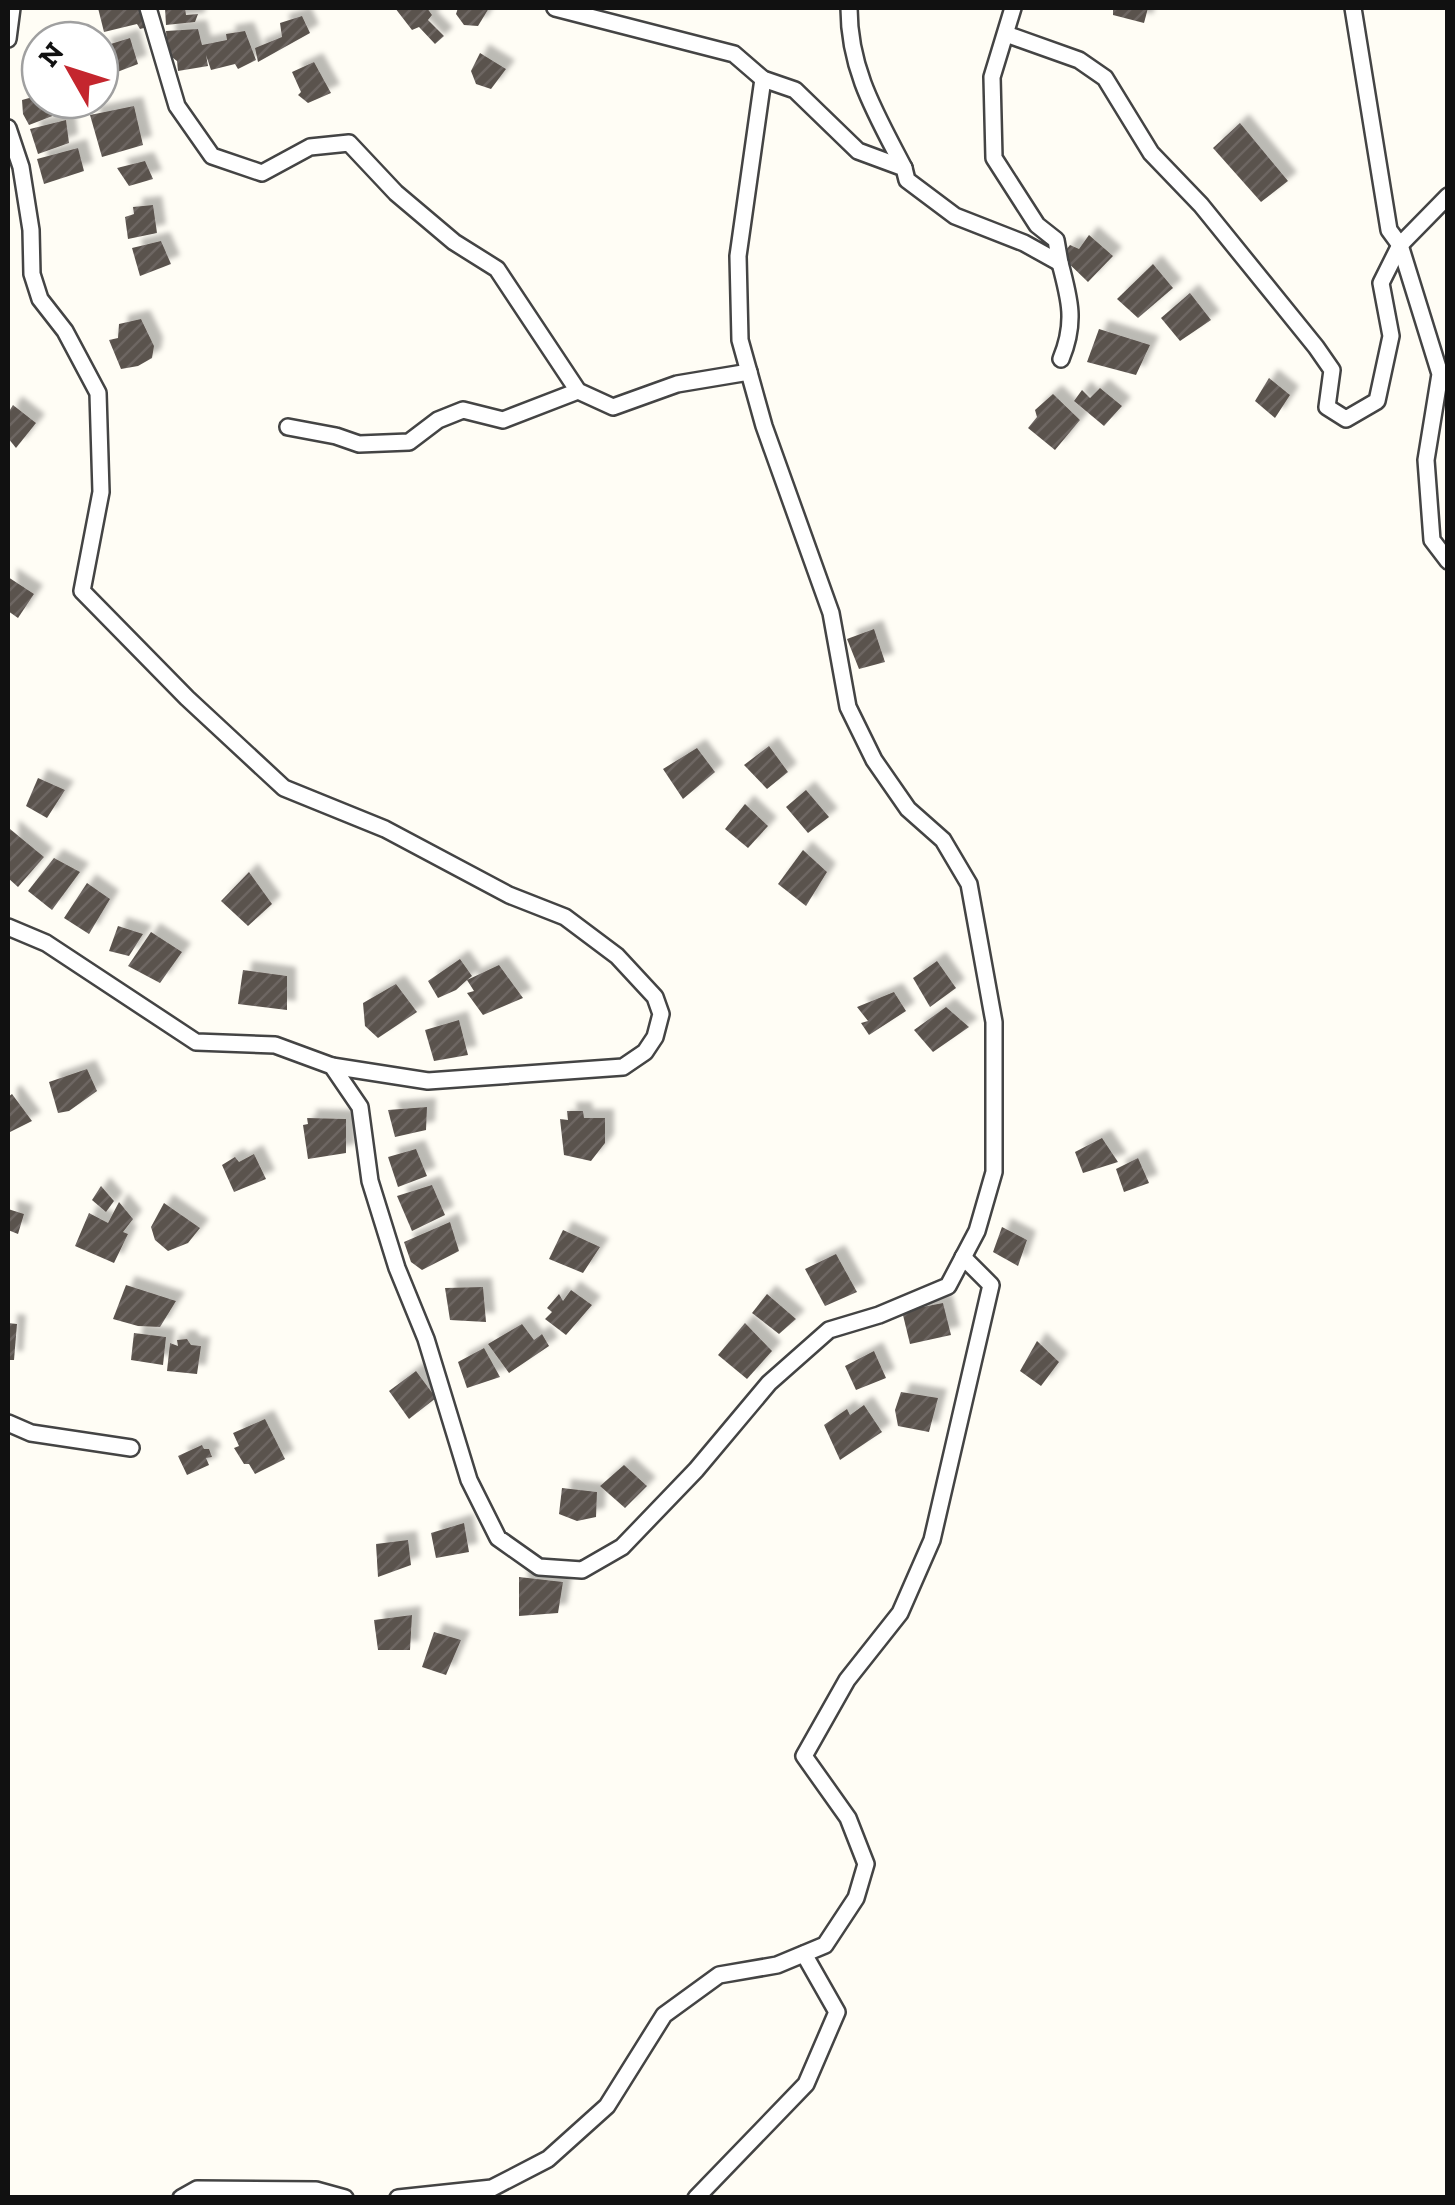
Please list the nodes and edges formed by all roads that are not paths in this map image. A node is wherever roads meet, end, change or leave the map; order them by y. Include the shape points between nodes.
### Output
1 (12, 8) edge
2 (148, 8) edge
3 (556, 8) edge
4 (849, 8) edge
5 (1013, 8) edge
6 (1352, 8) edge
7 (1006, 34) junction
8 (8, 39) edge
9 (763, 78) junction
10 (8, 128) edge
11 (904, 168) junction
12 (1448, 196) edge
13 (1400, 246) junction
14 (1060, 264) junction
15 (1060, 358) dead end
16 (748, 372) junction
17 (578, 391) junction
18 (288, 427) dead end
19 (1448, 561) edge
20 (8, 927) edge
21 (332, 1066) junction
22 (963, 1257) junction
23 (8, 1422) edge
24 (131, 1448) dead end
25 (804, 1954) junction
26 (180, 2198) edge
27 (344, 2198) edge
28 (398, 2198) edge
29 (696, 2198) edge

1 - 8 street
2 - 17 street via 178,106 212,156 262,172 310,147 349,143 396,193 497,269
3 - 9 street via 734,54
4 - 11 street via 849,39 866,96
5 - 7 street
6 - 13 street via 1389,230
7 - 13 street via 1079,60 1105,78 1151,153 1202,205 1332,370 1327,407 1346,419 1377,401 1392,336 1381,283
7 - 14 street via 992,77 994,158 1037,225 1056,240
9 - 11 street via 795,90 858,151
9 - 16 street via 738,256 740,340
10 - 21 street via 21,167 40,299 98,393 102,492 82,591 284,788 386,829 565,917 617,956 654,996 661,1014 645,1052 623,1067 428,1080
11 - 14 street via 906,180 955,216
12 - 13 street
13 - 19 street via 1440,374 1426,460 1432,540
14 - 15 street via 1070,299 1070,336
16 - 17 street via 677,384 613,408
16 - 22 street via 831,613 848,706 874,760 908,809 943,840 968,884 994,1022 994,1172
17 - 18 street via 503,420 464,410 409,442 358,444
20 - 21 street via 46,943 196,1042 275,1045
21 - 22 street via 360,1107 370,1181 468,1480 498,1538 539,1567 582,1570 622,1547 769,1383 829,1330 948,1286
22 - 25 street via 991,1285 932,1540 900,1614 847,1680 804,1756 848,1818 866,1864 856,1898 825,1945
23 - 24 street via 31,1433
25 - 28 street via 719,1975 664,2015 607,2106 548,2160 492,2188
25 - 29 street via 837,2012 806,2084
26 - 27 street via 197,2189 316,2190

